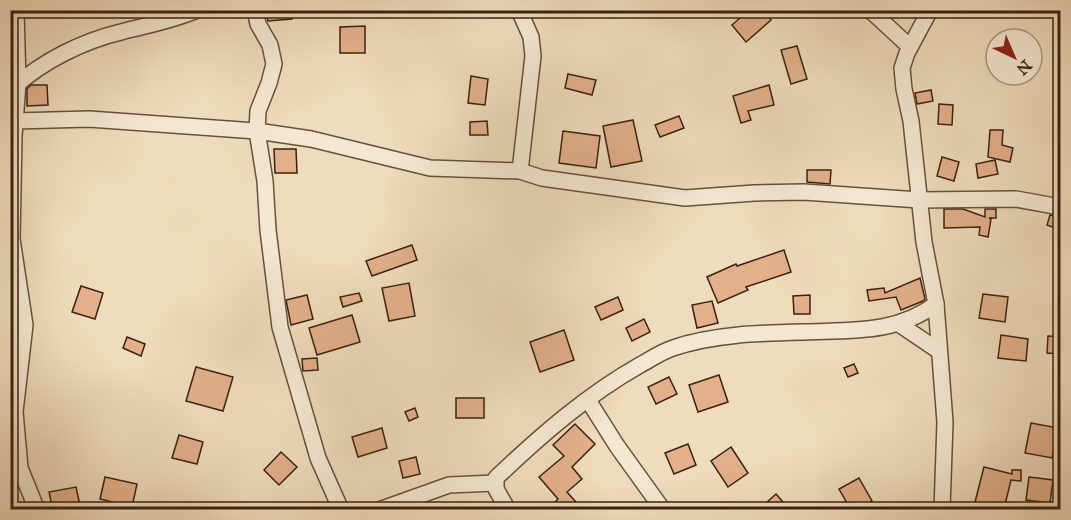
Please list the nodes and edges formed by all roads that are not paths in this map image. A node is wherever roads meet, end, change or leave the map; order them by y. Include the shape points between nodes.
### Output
1 (16, 10) edge
2 (197, 10) edge
3 (255, 10) edge
4 (519, 10) edge
5 (870, 10) edge
6 (930, 10) edge
7 (910, 47) junction
8 (14, 86) edge
9 (15, 121) junction
10 (257, 131) junction
11 (520, 171) junction
12 (919, 200) junction
13 (1060, 207) edge
14 (936, 304) junction
15 (899, 324) junction
16 (25, 326) junction
17 (10, 344) edge
18 (939, 351) junction
19 (14, 384) edge
20 (588, 400) junction
21 (495, 483) junction
22 (38, 510) edge
23 (341, 510) edge
24 (379, 510) edge
25 (508, 510) edge
26 (663, 510) edge
27 (942, 510) edge

1 - 8 street
2 - 8 street via 98,40 51,60
3 - 10 street via 274,64 258,111
4 - 11 street via 531,38 533,56
5 - 7 street
6 - 7 street
7 - 12 street via 902,68
8 - 9 street
9 - 10 street via 89,119
9 - 16 street via 12,239
10 - 11 street via 311,139 430,168
10 - 23 street via 280,327 318,458
11 - 12 street via 685,198 804,192
12 - 13 street via 1017,199
12 - 14 street
14 - 15 street
14 - 18 street
15 - 18 street
15 - 20 street via 738,336 681,346 617,378
16 - 17 street
16 - 19 street
18 - 27 street via 945,422
19 - 22 street via 20,468
20 - 21 street via 550,428
20 - 26 street
21 - 24 street via 449,485
21 - 25 street

